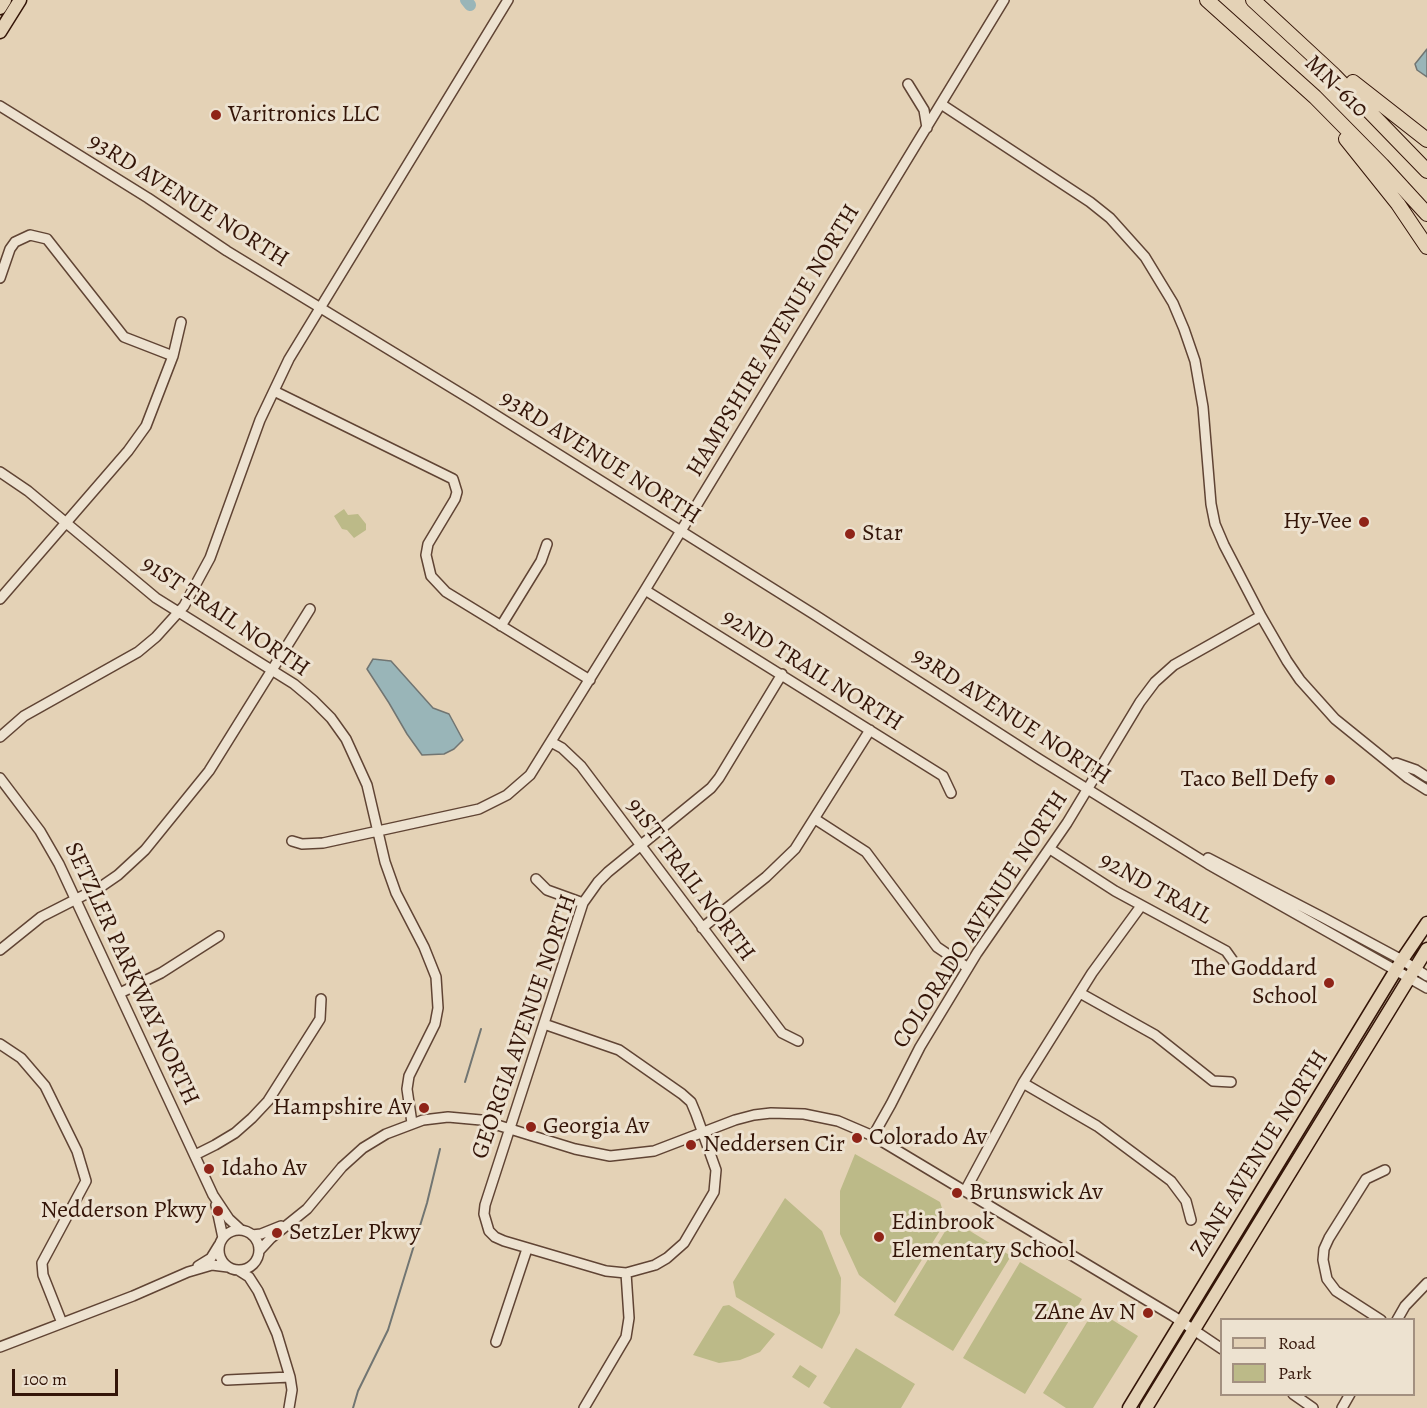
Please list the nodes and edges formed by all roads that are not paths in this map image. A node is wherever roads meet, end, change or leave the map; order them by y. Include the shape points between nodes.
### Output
1 (5, 0) edge
2 (20, 0) edge
3 (508, 0) edge
4 (1004, 0) edge
5 (1207, 0) edge
6 (1253, 0) edge
7 (0, 9) edge
8 (0, 32) edge
9 (1286, 69) junction
10 (909, 84) dead end
11 (941, 104) junction
12 (0, 106) edge
13 (927, 128) junction
14 (1427, 140) edge
15 (1427, 171) edge
16 (1427, 214) edge
17 (1427, 248) edge
18 (0, 278) edge
19 (321, 307) junction
20 (181, 322) dead end
21 (173, 356) junction
22 (274, 391) junction
23 (0, 472) edge
24 (65, 523) junction
25 (680, 532) junction
26 (547, 544) dead end
27 (645, 590) junction
28 (0, 599) edge
29 (310, 609) dead end
30 (179, 613) junction
31 (1261, 616) junction
32 (501, 626) junction
33 (272, 671) junction
34 (782, 674) junction
35 (590, 680) junction
36 (870, 730) junction
37 (0, 737) edge
38 (551, 742) junction
39 (1390, 762) junction
40 (1427, 777) edge
41 (0, 778) edge
42 (1088, 790) junction
43 (1427, 790) edge
44 (951, 793) dead end
45 (815, 819) junction
46 (378, 830) junction
47 (292, 841) dead end
48 (640, 846) junction
49 (1050, 849) junction
50 (536, 879) dead end
51 (76, 899) junction
52 (583, 903) junction
53 (1141, 906) junction
54 (1427, 923) edge
55 (702, 928) junction
56 (219, 936) dead end
57 (1, 947) edge
58 (1427, 949) edge
59 (1399, 965) junction
60 (1236, 966) dead end
61 (968, 968) junction
62 (1413, 974) junction
63 (1427, 976) edge
64 (1427, 988) edge
65 (120, 993) junction
66 (1080, 993) junction
67 (321, 999) dead end
68 (544, 1024) junction
69 (798, 1041) dead end
70 (0, 1044) edge
71 (1231, 1082) dead end
72 (1023, 1083) junction
73 (412, 1123) junction
74 (510, 1128) junction
75 (704, 1132) junction
76 (873, 1136) junction
77 (195, 1155) junction
78 (1385, 1170) dead end
79 (964, 1191) junction
80 (213, 1195) junction
81 (1191, 1220) dead end
82 (289, 1224) junction
83 (241, 1230) junction
84 (252, 1235) junction
85 (221, 1241) junction
86 (527, 1249) junction
87 (259, 1251) junction
88 (254, 1262) junction
89 (233, 1268) junction
90 (188, 1272) junction
91 (626, 1273) junction
92 (1427, 1283) edge
93 (258, 1291) junction
94 (1378, 1318) edge
95 (1397, 1318) edge
96 (1182, 1322) junction
97 (62, 1323) junction
98 (1193, 1331) junction
99 (496, 1342) dead end
100 (0, 1347) edge
101 (1220, 1348) edge
102 (290, 1377) junction
103 (227, 1380) dead end
104 (1295, 1396) edge
105 (290, 1408) edge
106 (584, 1408) edge
107 (1129, 1408) edge
108 (1146, 1408) edge
109 (1313, 1408) edge

1 - 7 main road
2 - 8 main road
3 - 19 street
4 - 11 street, HAMPSHIRE AVENUE NORTH
5 - 9 highway, MN-610
6 - 14 highway
6 - 15 highway, MN-610 via 1341,82
9 - 16 highway, MN-610
9 - 17 highway via 1398,204
10 - 13 street via 924,110
11 - 13 street, HAMPSHIRE AVENUE NORTH
11 - 31 street via 1110,218 1162,282 1184,329 1201,387 1215,524
12 - 19 street, 93RD AVENUE NORTH
13 - 25 street, HAMPSHIRE AVENUE NORTH
18 - 21 street via 10,249 22,238 30,235 47,239 124,336
19 - 22 street
19 - 25 street, 93RD AVENUE NORTH
20 - 21 street
21 - 24 street via 142,432
22 - 30 street via 210,558
22 - 32 street via 453,479 457,492 428,544 427,566 446,592
23 - 24 street, 91ST TRAIL NORTH
24 - 28 street
24 - 30 street, 91ST TRAIL NORTH via 137,584
25 - 27 street, HAMPSHIRE AVENUE NORTH
25 - 42 street, 93RD AVENUE NORTH
26 - 32 street via 541,561
27 - 34 street, 92ND TRAIL NORTH
27 - 35 street, HAMPSHIRE AVENUE NORTH
29 - 33 street
30 - 33 street, 91ST TRAIL NORTH
30 - 37 street via 138,652 38,707
31 - 39 street via 1287,661 1324,708
31 - 42 street, COLORADO AVENUE NORTH via 1174,665 1155,682
32 - 35 street
33 - 46 street, 91ST TRAIL NORTH via 313,700 346,739 367,785
33 - 51 street via 209,771 145,850 118,875
34 - 36 street, 92ND TRAIL NORTH
34 - 48 street, GEORGIA AVENUE NORTH via 711,788
35 - 38 street, HAMPSHIRE AVENUE NORTH
36 - 44 street, 92ND TRAIL NORTH via 943,776
36 - 45 street
38 - 46 street, HAMPSHIRE AVENUE NORTH via 530,775 493,803 464,813
38 - 48 street, 91ST TRAIL NORTH via 581,766
39 - 40 street
39 - 43 street
41 - 51 street, SETZLER PARKWAY NORTH via 39,831
42 - 49 street, COLORADO AVENUE NORTH
42 - 59 street, 93RD AVENUE NORTH via 1178,845
45 - 55 street via 782,864
45 - 61 street via 866,852 937,947
46 - 47 street, HAMPSHIRE AVENUE NORTH via 323,843
46 - 73 street via 396,893 436,976 435,1024 409,1076 407,1099
48 - 52 street, GEORGIA AVENUE NORTH via 598,882
48 - 55 street, 91ST TRAIL NORTH
49 - 53 street, 92ND TRAIL
49 - 61 street, COLORADO AVENUE NORTH
50 - 52 street via 547,890
51 - 57 street via 41,917
51 - 65 street, SETZLER PARKWAY NORTH
52 - 68 street, GEORGIA AVENUE NORTH
53 - 60 street, 92ND TRAIL via 1226,951
53 - 66 street
54 - 59 main road, ZANE AVENUE NORTH
55 - 69 street, 91ST TRAIL NORTH via 782,1033
56 - 65 street via 161,973
58 - 62 main road, ZANE AVENUE NORTH
59 - 62 street, 93RD AVENUE NORTH
59 - 96 main road, ZANE AVENUE NORTH
61 - 76 street, COLORADO AVENUE NORTH
62 - 63 street, 93RD AVENUE NORTH
62 - 64 street, 93RD AVENUE NORTH
62 - 98 main road, ZANE AVENUE NORTH
65 - 77 street, SETZLER PARKWAY NORTH
66 - 71 street via 1155,1035 1213,1081
66 - 72 street
67 - 77 street via 320,1019 268,1101 235,1133
68 - 74 street, GEORGIA AVENUE NORTH
68 - 75 street via 605,1044 632,1058 691,1102
70 - 97 street via 21,1058 45,1086 87,1181 42,1263
72 - 79 street
72 - 81 street via 1097,1126 1171,1180 1186,1201
73 - 74 street via 464,1117
73 - 82 street via 363,1148
74 - 75 street via 610,1156 654,1151
74 - 86 street, GEORGIA AVENUE NORTH via 483,1214 495,1237
75 - 76 street via 754,1115 789,1113 838,1121
75 - 91 street via 716,1170 709,1202 677,1250 655,1265
76 - 79 street
77 - 80 street, SETZLER PARKWAY NORTH
78 - 94 street via 1366,1179 1329,1238 1323,1260 1327,1279 1336,1291
79 - 96 street
80 - 83 street, SETZLER PARKWAY NORTH
80 - 85 street, SETZLER PARKWAY NORTH
82 - 84 street
82 - 87 street
83 - 84 street
83 - 85 street via 228,1233
84 - 87 street
85 - 89 street via 222,1260
85 - 90 street via 211,1257
86 - 91 street via 594,1269
86 - 99 street
87 - 88 street
88 - 89 street via 244,1269
88 - 93 street
89 - 90 street via 212,1265
89 - 93 street via 249,1277
90 - 97 street
91 - 106 street via 630,1318 626,1337
92 - 95 street
93 - 102 street
96 - 98 street
96 - 107 main road, ZANE AVENUE NORTH
97 - 100 street
98 - 101 street
98 - 108 main road, ZANE AVENUE NORTH
102 - 103 street
102 - 105 street
104 - 109 street

